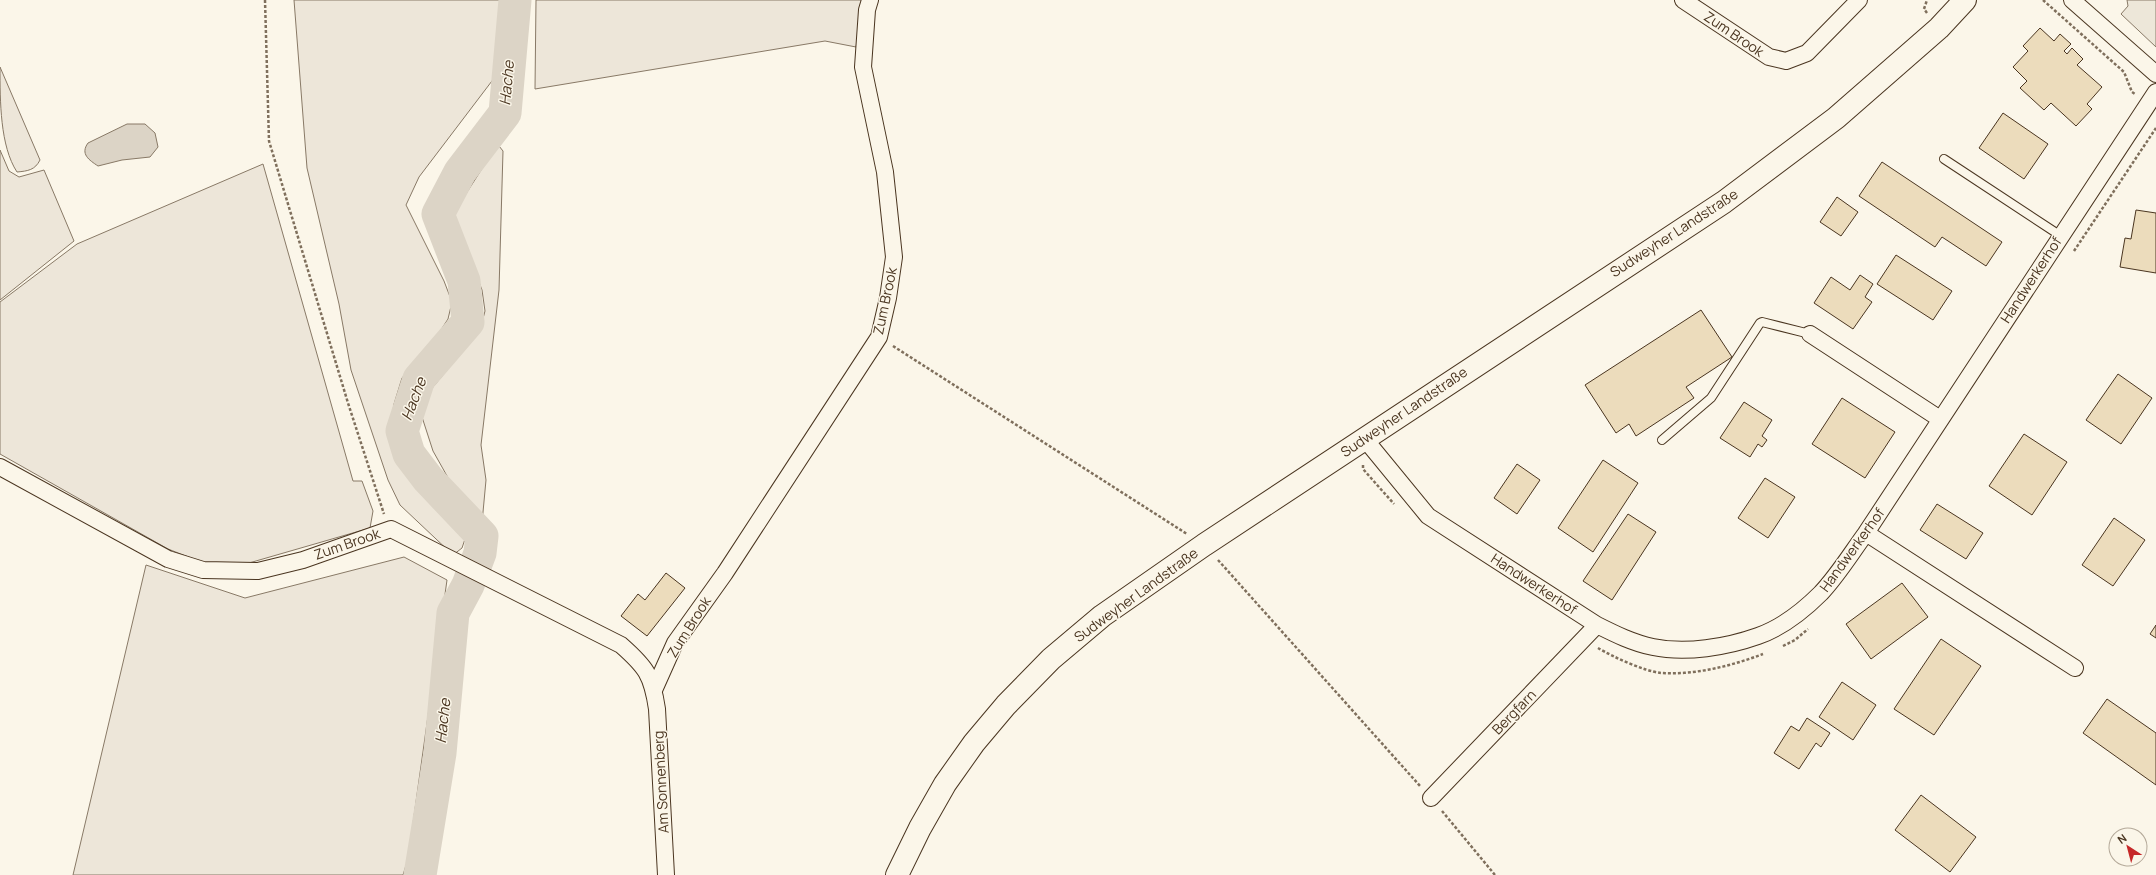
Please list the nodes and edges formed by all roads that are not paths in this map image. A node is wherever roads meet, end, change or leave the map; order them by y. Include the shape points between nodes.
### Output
1 (870, 0) edge
2 (1684, 0) edge
3 (1859, 0) edge
4 (1965, 0) edge
5 (2072, 0) edge
6 (2156, 74) edge
7 (2152, 97) edge
8 (1944, 159) dead end
9 (2061, 236) junction
10 (1810, 334) joint
11 (1940, 418) junction
12 (1364, 438) junction
13 (1662, 440) dead end
14 (0, 467) edge
15 (1866, 533) junction
16 (1597, 626) junction
17 (2075, 668) dead end
18 (654, 690) junction
19 (1431, 798) road end
20 (666, 875) edge
21 (897, 875) edge

1 - 18 street, Zum Brook via 863,67 885,172 894,257 879,337 675,643
2 - 3 street, Zum Brook via 1769,57 1786,60 1807,53
4 - 12 main road, Sudweyher Landstraße via 1939,28 1836,118 1724,202
5 - 6 street
7 - 9 street, Handwerkerhof
8 - 9 lane
9 - 11 street, Handwerkerhof
10 - 11 street
10 - 13 lane via 1760,323 1711,398
11 - 15 street, Handwerkerhof
12 - 16 street, Handwerkerhof via 1428,516
12 - 21 main road, Sudweyher Landstraße via 1102,616 1051,660 1006,705 974,743 945,784
14 - 18 street, Zum Brook via 168,559 203,570 258,571 303,560 391,529 621,645 643,665
15 - 16 street, Handwerkerhof via 1821,593 1790,619 1759,636 1728,644 1690,649 1654,647 1622,638
15 - 17 street
16 - 19 street, Bergfarn
18 - 20 street, Am Sonnenberg

